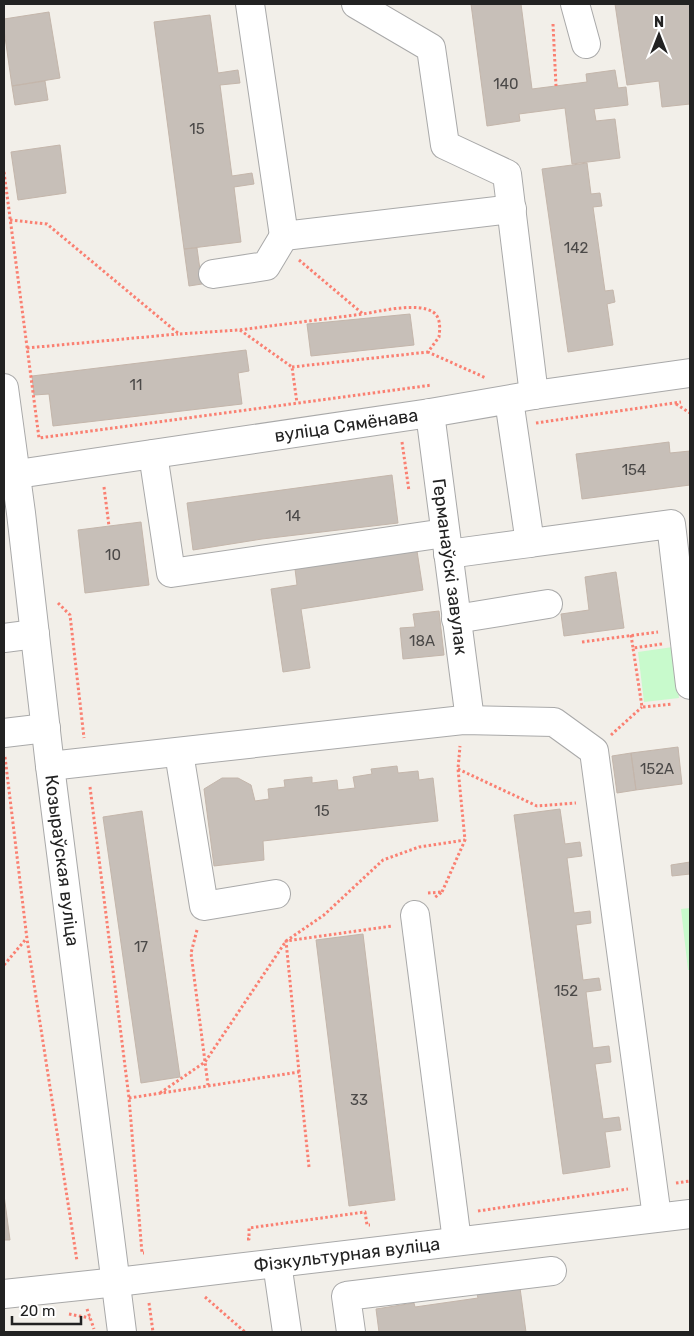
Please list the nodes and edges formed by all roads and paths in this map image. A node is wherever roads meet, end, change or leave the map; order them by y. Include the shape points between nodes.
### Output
1 (250, 4) edge
2 (356, 4) edge
3 (575, 4) edge
4 (552, 22) dead end
5 (586, 44) dead end
6 (556, 86) dead end
7 (4, 172) edge
8 (512, 209) junction
9 (10, 220) junction
10 (290, 247) junction
11 (212, 274) dead end
12 (363, 314) junction
13 (239, 330) junction
14 (179, 334) junction
15 (27, 348) junction
16 (428, 352) junction
17 (292, 367) junction
18 (690, 373) edge
19 (486, 378) junction
20 (476, 379) dead end
21 (438, 384) dead end
22 (4, 388) edge
23 (525, 389) junction
24 (296, 403) junction
25 (675, 403) dead end
26 (430, 413) junction
27 (690, 413) edge
28 (402, 441) dead end
29 (153, 454) junction
30 (10, 476) edge
31 (104, 484) dead end
32 (409, 491) dead end
33 (109, 526) dead end
34 (530, 543) junction
35 (447, 544) junction
36 (56, 602) dead end
37 (548, 604) dead end
38 (456, 619) junction
39 (35, 634) junction
40 (631, 635) junction
41 (684, 635) junction
42 (4, 638) edge
43 (582, 642) dead end
44 (633, 648) junction
45 (685, 694) edge
46 (642, 707) junction
47 (466, 720) junction
48 (46, 728) junction
49 (4, 734) edge
50 (4, 749) edge
51 (594, 751) junction
52 (179, 753) junction
53 (87, 763) junction
54 (50, 766) junction
55 (464, 840) junction
56 (442, 892) dead end
57 (276, 894) dead end
58 (204, 906) junction
59 (404, 921) joint
60 (27, 939) junction
61 (286, 941) junction
62 (4, 965) edge
63 (205, 1062) junction
64 (299, 1072) junction
65 (208, 1085) junction
66 (160, 1093) junction
67 (130, 1098) junction
68 (309, 1167) dead end
69 (690, 1181) edge
70 (652, 1186) junction
71 (690, 1214) edge
72 (454, 1215) junction
73 (657, 1217) junction
74 (376, 1224) dead end
75 (240, 1240) dead end
76 (457, 1241) junction
77 (152, 1252) dead end
78 (78, 1262) dead end
79 (277, 1263) junction
80 (552, 1271) dead end
81 (117, 1282) junction
82 (4, 1294) edge
83 (203, 1295) dead end
84 (87, 1308) dead end
85 (95, 1331) edge
86 (90, 1332) edge
87 (122, 1332) edge
88 (245, 1332) edge
89 (287, 1332) edge
90 (351, 1332) edge

1 - 10 street
2 - 8 street via 431,48 445,145 508,174
3 - 5 street
4 - 6 path
7 - 9 path
8 - 10 street
8 - 23 street
9 - 14 path via 47,224
9 - 15 path
10 - 11 street via 266,266
10 - 12 path
12 - 13 path
12 - 16 path via 422,307 434,312 438,319 439,337
13 - 14 path
13 - 17 path
14 - 15 path
15 - 24 path via 39,438
16 - 17 path
16 - 19 path
17 - 24 path
18 - 23 street, вуліца Сямёнава
19 - 20 path
19 - 23 path
21 - 24 path
22 - 30 street, Козыраўская вуліца
23 - 26 street, вуліца Сямёнава
23 - 34 street
25 - 27 path
26 - 29 street, вуліца Сямёнава
26 - 35 street, Германаўскі завулак
28 - 32 path
29 - 30 street, вуліца Сямёнава
29 - 35 street via 171,573
30 - 39 street, Козыраўская вуліца
31 - 33 path
34 - 35 street
34 - 41 street via 671,524
35 - 38 street, Германаўскі завулак
36 - 53 path via 70,615
37 - 38 street
38 - 47 street, Германаўскі завулак
39 - 42 street
39 - 48 street, Козыраўская вуліца
40 - 41 path
40 - 43 path
40 - 44 path
41 - 44 path
41 - 45 street
44 - 46 path
45 - 46 path
46 - 51 path
47 - 51 street via 554,722
47 - 52 street
47 - 55 path via 458,770
48 - 49 street
48 - 54 street, Козыраўская вуліца
50 - 60 path
51 - 70 street
52 - 53 street
52 - 58 street
53 - 54 street
53 - 67 path
54 - 81 street, Козыраўская вуліца
55 - 56 path
55 - 61 path via 419,847 383,860 324,915
57 - 58 street
58 - 63 path via 191,953
59 - 61 path
59 - 72 street
60 - 62 path
60 - 78 path
61 - 63 path
61 - 64 path
63 - 65 path
63 - 66 path
64 - 65 path
64 - 68 path
65 - 66 path
66 - 67 path
67 - 77 path via 142,1253
69 - 70 path
70 - 72 path
70 - 73 street
71 - 73 street, Фізкультурная вуліца
72 - 76 street
73 - 76 street, Фізкультурная вуліца
74 - 75 path via 367,1225 365,1212 249,1228 249,1239
76 - 79 street, Фізкультурная вуліца
79 - 81 street, Фізкультурная вуліца
79 - 89 street
80 - 90 street via 346,1296
81 - 82 street, Фізкультурная вуліца
81 - 87 street, Козыраўская вуліца
83 - 88 path
84 - 85 path
85 - 86 path

